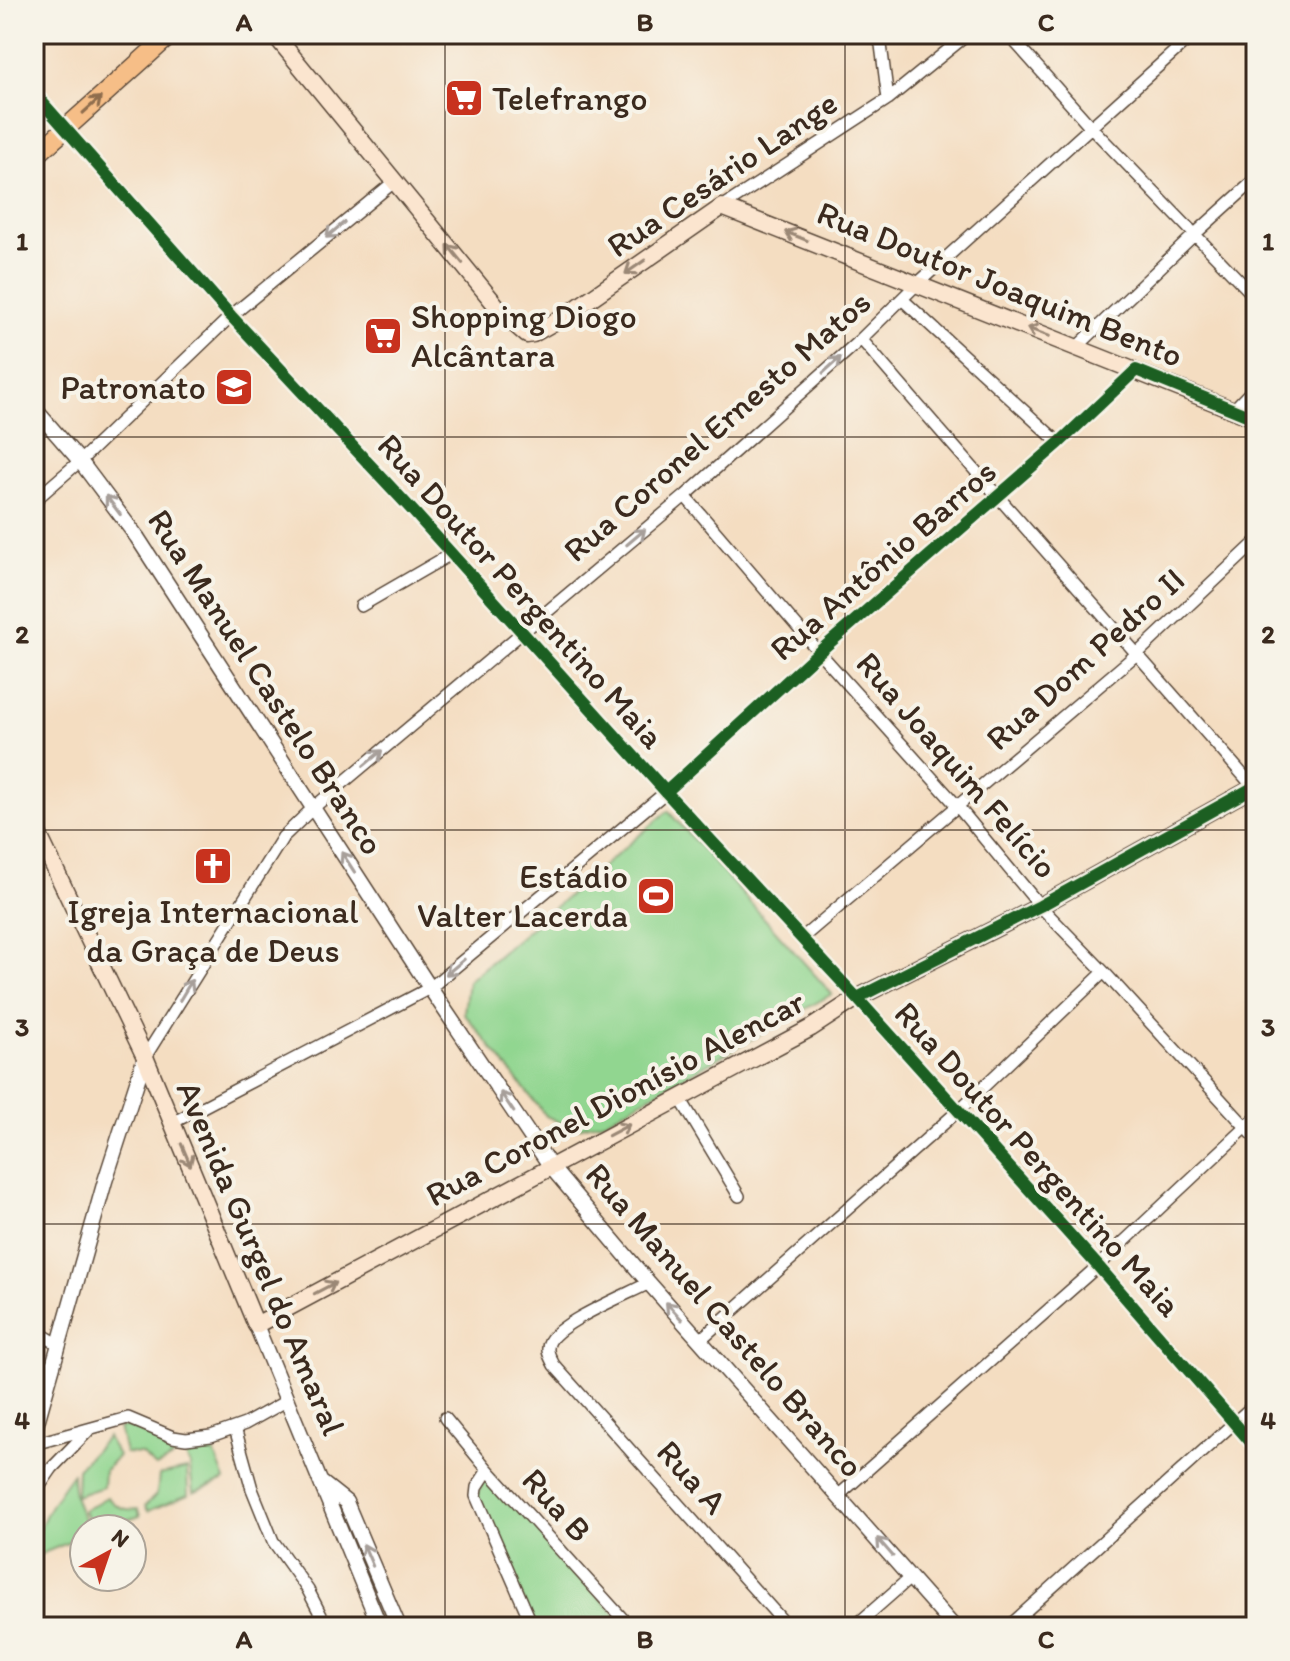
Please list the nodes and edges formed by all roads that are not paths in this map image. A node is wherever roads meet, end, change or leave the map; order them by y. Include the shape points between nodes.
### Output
1 (171, 34) edge
2 (274, 34) edge
3 (876, 34) edge
4 (968, 34) edge
5 (1008, 34) edge
6 (1194, 34) edge
7 (34, 93) edge
8 (888, 99) junction
9 (1091, 127) junction
10 (66, 129) junction
11 (34, 157) edge
12 (1256, 179) edge
13 (395, 181) junction
14 (722, 207) junction
15 (1195, 234) junction
16 (917, 284) junction
17 (1256, 298) edge
18 (903, 300) junction
19 (231, 316) junction
20 (861, 339) junction
21 (1077, 347) junction
22 (1136, 370) junction
23 (1256, 386) edge
24 (34, 408) edge
25 (1234, 409) junction
26 (1256, 419) edge
27 (1059, 443) junction
28 (80, 461) junction
29 (685, 496) junction
30 (996, 496) junction
31 (34, 501) edge
32 (1256, 542) edge
33 (451, 554) junction
34 (361, 606) dead end
35 (523, 633) junction
36 (819, 652) junction
37 (1138, 653) junction
38 (1255, 788) edge
39 (666, 792) junction
40 (313, 808) junction
41 (959, 808) junction
42 (34, 825) edge
43 (1040, 906) junction
44 (802, 938) junction
45 (1104, 972) junction
46 (430, 988) junction
47 (857, 998) junction
48 (145, 1057) junction
49 (680, 1098) junction
50 (958, 1111) junction
51 (1256, 1118) edge
52 (172, 1123) junction
53 (1245, 1127) junction
54 (1256, 1138) edge
55 (551, 1167) junction
56 (739, 1196) dead end
57 (1098, 1266) junction
58 (649, 1283) junction
59 (256, 1325) junction
60 (34, 1330) edge
61 (700, 1340) junction
62 (58, 1344) junction
63 (288, 1400) junction
64 (1256, 1403) edge
65 (445, 1418) dead end
66 (1234, 1424) junction
67 (235, 1428) junction
68 (88, 1431) junction
69 (34, 1433) edge
70 (34, 1444) edge
71 (1256, 1448) edge
72 (488, 1470) junction
73 (322, 1483) junction
74 (34, 1494) edge
75 (839, 1495) junction
76 (911, 1577) junction
77 (327, 1627) edge
78 (380, 1627) edge
79 (399, 1627) edge
80 (533, 1627) edge
81 (630, 1627) edge
82 (788, 1627) edge
83 (854, 1627) edge
84 (954, 1627) edge
85 (1008, 1627) edge

10 -> 1 main road
2 - 13 main road
3 - 8 street
4 - 8 street, Rua Cesário Lange
5 - 9 street
6 - 9 street, Rua Coronel Ernesto Matos
7 - 10 street, Rua Doutor Pergentino Maia
8 - 14 street, Rua Cesário Lange
9 - 15 street
9 - 16 street, Rua Coronel Ernesto Matos
10 - 11 main road
10 - 19 street, Rua Doutor Pergentino Maia
12 - 15 street
14 -> 13 main road, Rua Cesário Lange via 533,334 520,331 504,315
13 -> 19 street
16 -> 14 main road, Rua Doutor Joaquim Bento
15 - 17 street
15 - 21 street
16 - 18 street, Rua Coronel Ernesto Matos
21 -> 16 main road, Rua Doutor Joaquim Bento
18 - 20 street, Rua Coronel Ernesto Matos
18 - 27 street
19 - 28 street
19 - 33 street, Rua Doutor Pergentino Maia
29 -> 20 street, Rua Coronel Ernesto Matos
20 - 30 street
21 - 22 main road, Rua Doutor Joaquim Bento
22 - 25 main road, Rua Doutor Joaquim Bento
22 - 27 street, Rua Antônio Barros
23 - 25 street
24 - 28 street, Rua Manuel Castelo Branco
25 - 26 main road, Rua Doutor Joaquim Bento
27 - 30 street, Rua Antônio Barros
28 - 31 street
40 -> 28 street, Rua Manuel Castelo Branco via 137,537
35 -> 29 street, Rua Coronel Ernesto Matos
29 - 36 street, Rua Joaquim Felício
30 - 36 street, Rua Antônio Barros
30 - 37 street
32 - 37 street, Rua Dom Pedro II
33 - 34 street
33 - 35 street, Rua Doutor Pergentino Maia
35 - 39 street, Rua Doutor Pergentino Maia
40 -> 35 street, Rua Coronel Ernesto Matos
36 - 39 street, Rua Antônio Barros
36 - 41 street, Rua Joaquim Felício
37 - 38 street
37 - 41 street, Rua Dom Pedro II
38 - 43 main road, Rua Coronel Dionísio Alencar
39 - 44 street, Rua Doutor Pergentino Maia
39 -> 46 street, Rua Antônio Barros
46 -> 40 street, Rua Manuel Castelo Branco
48 -> 40 street, Rua Coronel Ernesto Matos via 283,837
41 - 43 street, Rua Joaquim Felício
41 - 44 street, Rua Dom Pedro II
42 - 48 main road, Avenida Gurgel do Amaral
43 - 45 street, Rua Joaquim Felício
43 - 47 main road, Rua Coronel Dionísio Alencar
44 - 47 street, Rua Doutor Pergentino Maia
45 - 50 street
45 - 53 street, Rua Joaquim Felício
46 - 52 street, Rua Antônio Barros
55 -> 46 street, Rua Manuel Castelo Branco
47 - 49 main road, Rua Coronel Dionísio Alencar
47 - 50 street, Rua Doutor Pergentino Maia
48 - 52 main road, Avenida Gurgel do Amaral
48 - 62 street
55 -> 49 main road, Rua Coronel Dionísio Alencar
49 - 56 street
50 - 57 street, Rua Doutor Pergentino Maia
50 - 61 street
51 - 53 street
52 -> 59 main road, Avenida Gurgel do Amaral
53 - 54 street, Rua Joaquim Felício
53 - 57 street
55 - 58 street, Rua Manuel Castelo Branco
59 -> 55 main road, Rua Coronel Dionísio Alencar
57 - 66 street, Rua Doutor Pergentino Maia
57 - 75 street
61 -> 58 street, Rua Manuel Castelo Branco
58 - 82 street, Rua A via 557,1333 547,1351
59 - 63 street, Avenida Gurgel do Amaral
60 - 62 street
61 - 75 street, Rua Manuel Castelo Branco
62 - 69 street
63 - 67 street
63 - 73 street, Avenida Gurgel do Amaral
64 - 66 street
65 - 72 street, Rua B
66 - 71 street, Rua Doutor Pergentino Maia
66 - 85 street
67 - 68 street via 186,1439 128,1418
67 - 77 street via 273,1541
68 - 70 street
68 - 74 street
72 - 80 street via 476,1496
72 - 81 street, Rua B
73 - 78 street, Avenida Gurgel do Amaral
79 -> 73 street, Avenida Gurgel do Amaral via 346,1502
76 -> 75 street, Rua Manuel Castelo Branco
76 - 83 street
76 - 84 street, Rua Manuel Castelo Branco

